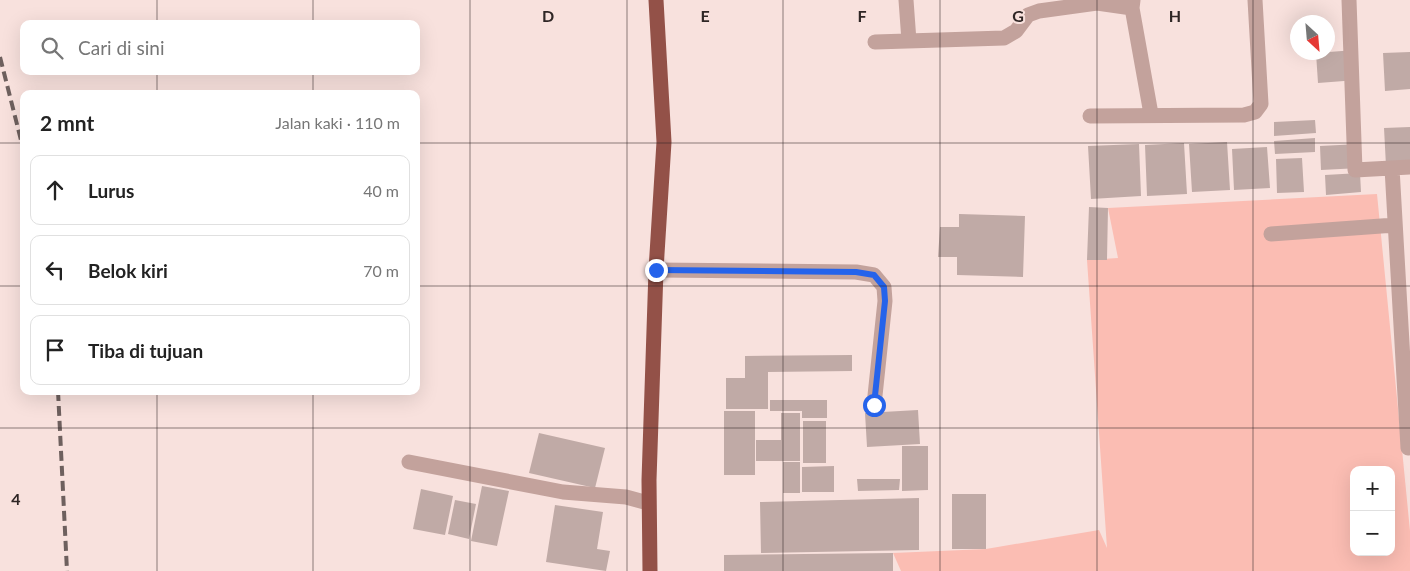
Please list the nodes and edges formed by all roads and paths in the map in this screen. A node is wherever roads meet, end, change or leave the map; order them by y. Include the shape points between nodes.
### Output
1 (656, 0) edge
2 (906, 0) edge
3 (1254, 0) edge
4 (1349, 0) edge
5 (1132, 4) edge
6 (909, 41) junction
7 (875, 42) dead end
8 (1152, 114) junction
9 (1090, 116) dead end
10 (1410, 167) edge
11 (1392, 168) junction
12 (1395, 225) junction
13 (1271, 234) dead end
14 (656, 270) junction
15 (1406, 335) edge
16 (874, 405) dead end
17 (1408, 448) dead end
18 (409, 462) dead end
19 (648, 503) junction
20 (650, 571) edge

1 - 14 highway via 664,142
2 - 6 street
3 - 8 street via 1261,104 1255,112 1244,115
4 - 11 street via 1355,170
5 - 6 street via 1097,3 1039,11 1028,15 1016,31 1004,38
5 - 8 street
6 - 7 street
8 - 9 street
10 - 11 street
11 - 12 street
12 - 13 street
12 - 15 street
14 - 16 street via 874,275 884,287 885,301
14 - 19 highway
15 - 17 street
18 - 19 street via 563,492 626,497
19 - 20 highway

